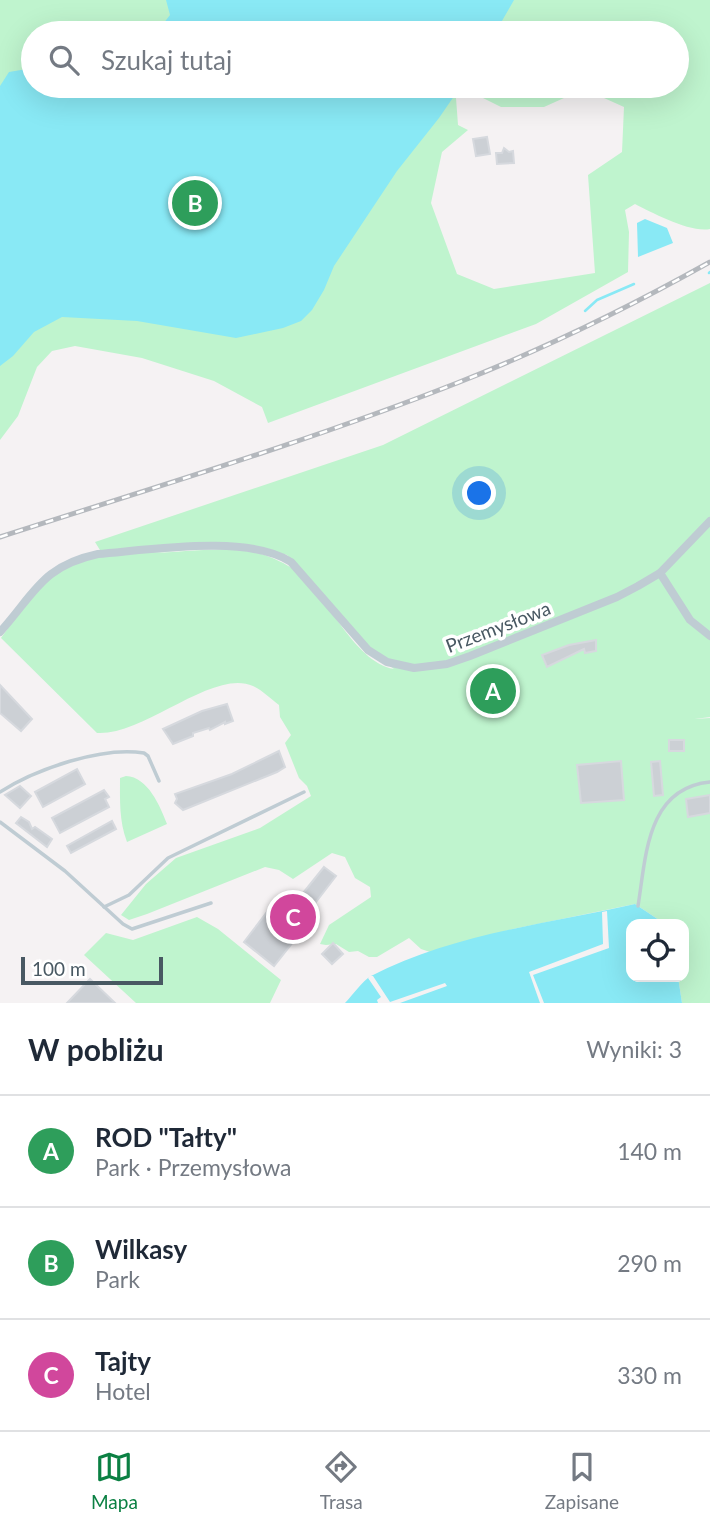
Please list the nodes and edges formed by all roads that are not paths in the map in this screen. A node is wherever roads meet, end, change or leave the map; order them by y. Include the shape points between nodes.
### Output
1 (710, 521) edge
2 (660, 573) junction
3 (0, 632) edge
4 (710, 636) edge
5 (159, 781) dead end
6 (710, 782) edge
7 (0, 792) edge
8 (304, 792) dead end
9 (0, 822) edge
10 (211, 903) dead end
11 (638, 906) dead end
12 (104, 907) junction

1 - 2 street, Przemysłowa
2 - 3 street, Przemysłowa via 617,597 470,656 432,666 400,666 379,658 291,562 276,553 242,546 77,558 37,585
2 - 4 street via 690,620
5 - 7 lane via 144,753 111,752 66,763
6 - 11 lane via 682,790 664,806 651,828
8 - 12 lane via 168,858 129,895
9 - 12 lane
10 - 12 lane via 132,929

